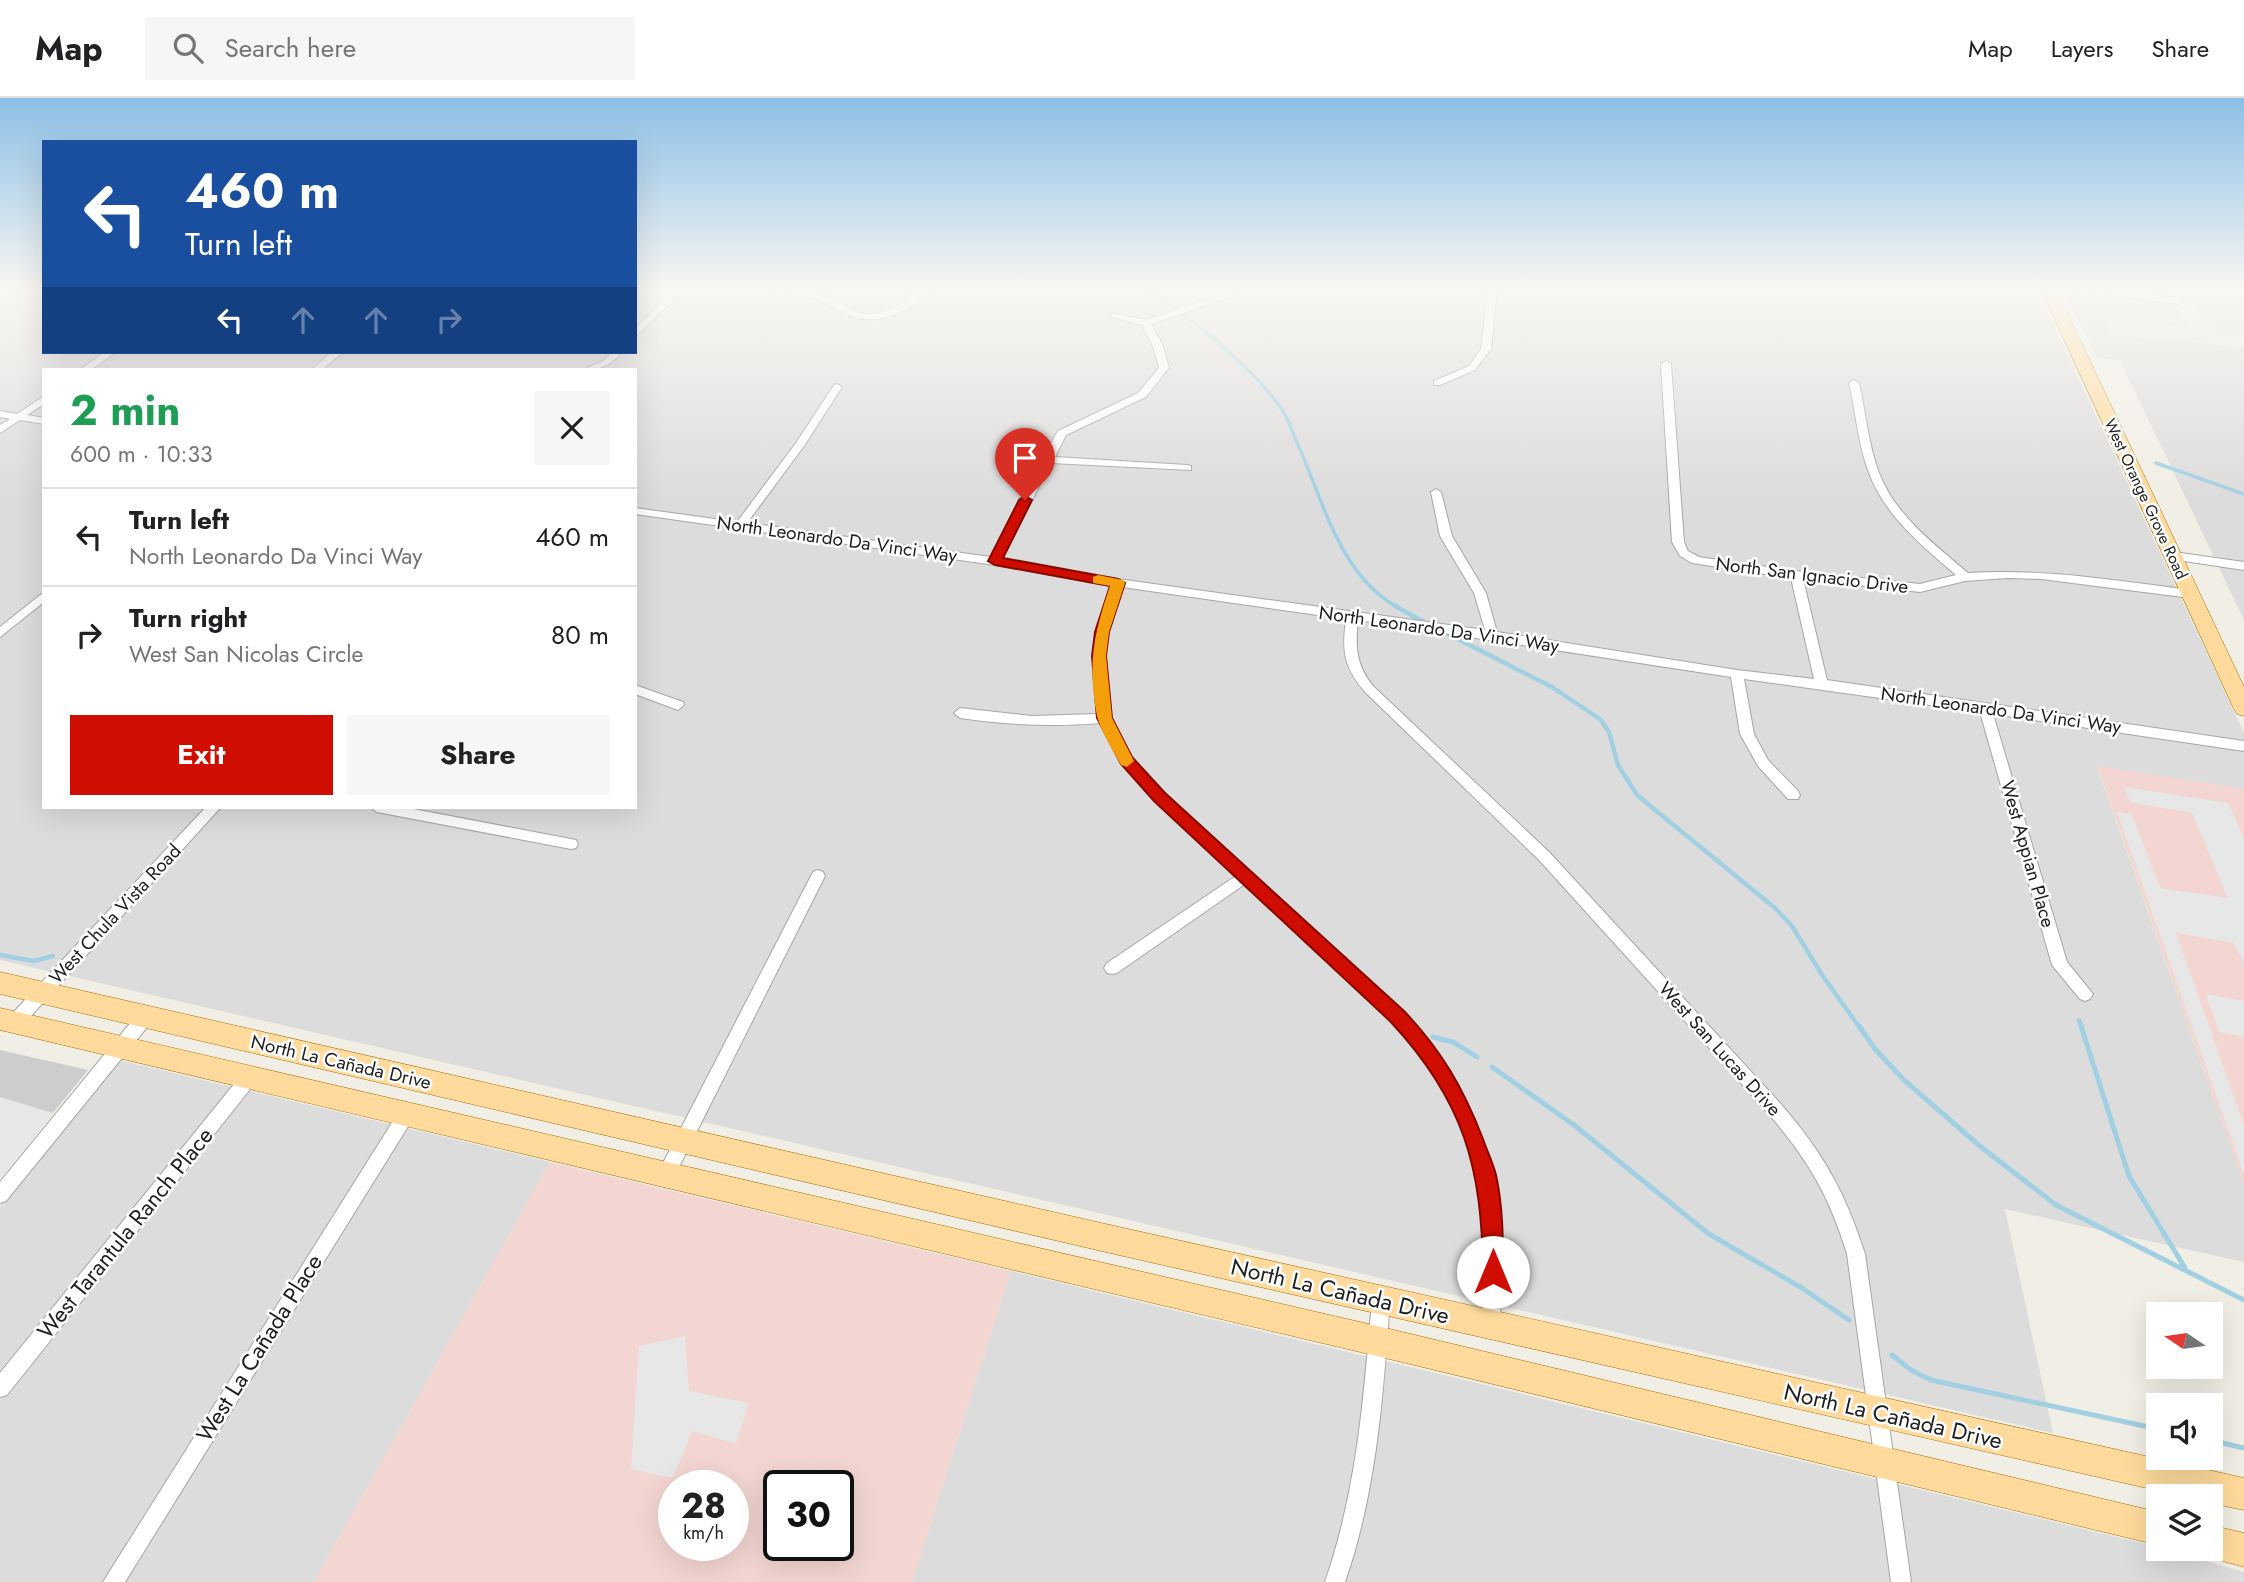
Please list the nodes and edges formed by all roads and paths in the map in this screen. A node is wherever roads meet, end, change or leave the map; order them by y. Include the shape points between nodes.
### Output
1 (611, 358) edge
2 (1161, 358) edge
3 (1479, 358) edge
4 (2081, 358) edge
5 (1666, 364) dead end
6 (593, 368) edge
7 (1437, 383) dead end
8 (1854, 383) dead end
9 (837, 387) dead end
10 (42, 400) edge
11 (0, 414) edge
12 (18, 417) junction
13 (42, 421) edge
14 (0, 430) edge
15 (1046, 460) junction
16 (1187, 468) dead end
17 (1436, 492) dead end
18 (637, 511) edge
19 (740, 525) junction
20 (2174, 556) junction
21 (995, 561) junction
22 (2244, 566) edge
23 (1796, 575) junction
24 (1965, 577) junction
25 (1118, 583) junction
26 (2191, 594) junction
27 (42, 598) edge
28 (1352, 617) junction
29 (0, 632) edge
30 (1492, 635) junction
31 (1737, 674) junction
32 (1822, 684) junction
33 (637, 690) edge
34 (678, 705) dead end
35 (1985, 707) junction
36 (2244, 709) edge
37 (960, 713) dead end
38 (1105, 718) junction
39 (2244, 746) edge
40 (1793, 795) dead end
41 (212, 809) edge
42 (387, 809) edge
43 (571, 844) dead end
44 (818, 876) dead end
45 (1245, 877) junction
46 (1112, 968) dead end
47 (0, 984) edge
48 (42, 993) junction
49 (2085, 994) dead end
50 (146, 1016) junction
51 (8, 1020) edge
52 (121, 1047) junction
53 (249, 1078) junction
54 (407, 1115) junction
55 (681, 1140) junction
56 (666, 1175) junction
57 (0, 1195) edge
58 (1381, 1300) junction
59 (1491, 1325) junction
60 (1377, 1341) junction
61 (0, 1388) edge
62 (1879, 1414) junction
63 (1884, 1461) junction
64 (2244, 1494) edge
65 (2146, 1526) edge
66 (2223, 1545) edge
67 (2244, 1550) edge
68 (113, 1582) edge
69 (1335, 1582) edge
70 (1901, 1582) edge

1 - 6 street
2 - 15 street via 1164,368 1142,395 1062,433
3 - 7 street via 1472,368
4 - 20 main road, West Orange Grove Road
5 - 23 street, North San Ignacio Drive via 1680,554
8 - 24 street via 1874,472 1890,503
9 - 19 street
10 - 12 street
11 - 12 street
12 - 13 street
12 - 14 street
15 - 16 street
15 - 21 street
17 - 30 street via 1443,531 1481,595
18 - 19 street, North Leonardo Da Vinci Way
19 - 21 street, North Leonardo Da Vinci Way
20 - 22 street
20 - 26 main road, West Orange Grove Road
21 - 25 street, North Leonardo Da Vinci Way
23 - 24 street, North San Ignacio Drive via 1920,588
23 - 32 street
24 - 26 street, North San Ignacio Drive via 2041,575
25 - 28 street, North Leonardo Da Vinci Way
25 - 38 street via 1099,656
26 - 36 main road, West Orange Grove Road
27 - 29 street
28 - 30 street, North Leonardo Da Vinci Way
28 - 62 street, West San Lucas Drive via 1348,652 1355,674 1544,856 1809,1148 1831,1183 1856,1254
30 - 31 street, North Leonardo Da Vinci Way
31 - 32 street, North Leonardo Da Vinci Way
31 - 40 street via 1747,734 1763,763
32 - 35 street, North Leonardo Da Vinci Way
33 - 34 street
35 - 39 street, North Leonardo Da Vinci Way
35 - 49 street, West Appian Place via 2060,965
37 - 38 street via 1055,723
38 - 45 street via 1126,761
41 - 48 street, West Chula Vista Road
42 - 43 street
44 - 55 street
45 - 46 street
45 - 59 street via 1398,1017 1421,1041 1459,1100 1486,1173 1492,1216
47 - 48 main road, North La Cañada Drive
48 - 50 main road, North La Cañada Drive
48 - 51 street, West Chula Vista Road
50 - 52 street
50 - 55 main road, North La Cañada Drive
51 - 52 main road, North La Cañada Drive
52 - 53 main road, North La Cañada Drive
52 - 57 street
53 - 54 main road, North La Cañada Drive
53 - 61 street, West Tarantula Ranch Place
54 - 56 main road, North La Cañada Drive
54 - 68 street, West La Cañada Place
55 - 56 street
55 - 58 main road, North La Cañada Drive
56 - 60 main road, North La Cañada Drive
58 - 59 main road, North La Cañada Drive
58 - 60 street
59 - 62 main road, North La Cañada Drive
60 - 63 main road, North La Cañada Drive
60 - 69 street via 1360,1496
62 - 63 street, West San Lucas Drive
62 - 64 main road, North La Cañada Drive
63 - 65 main road, North La Cañada Drive
63 - 70 street, West San Lucas Drive
66 - 67 main road

